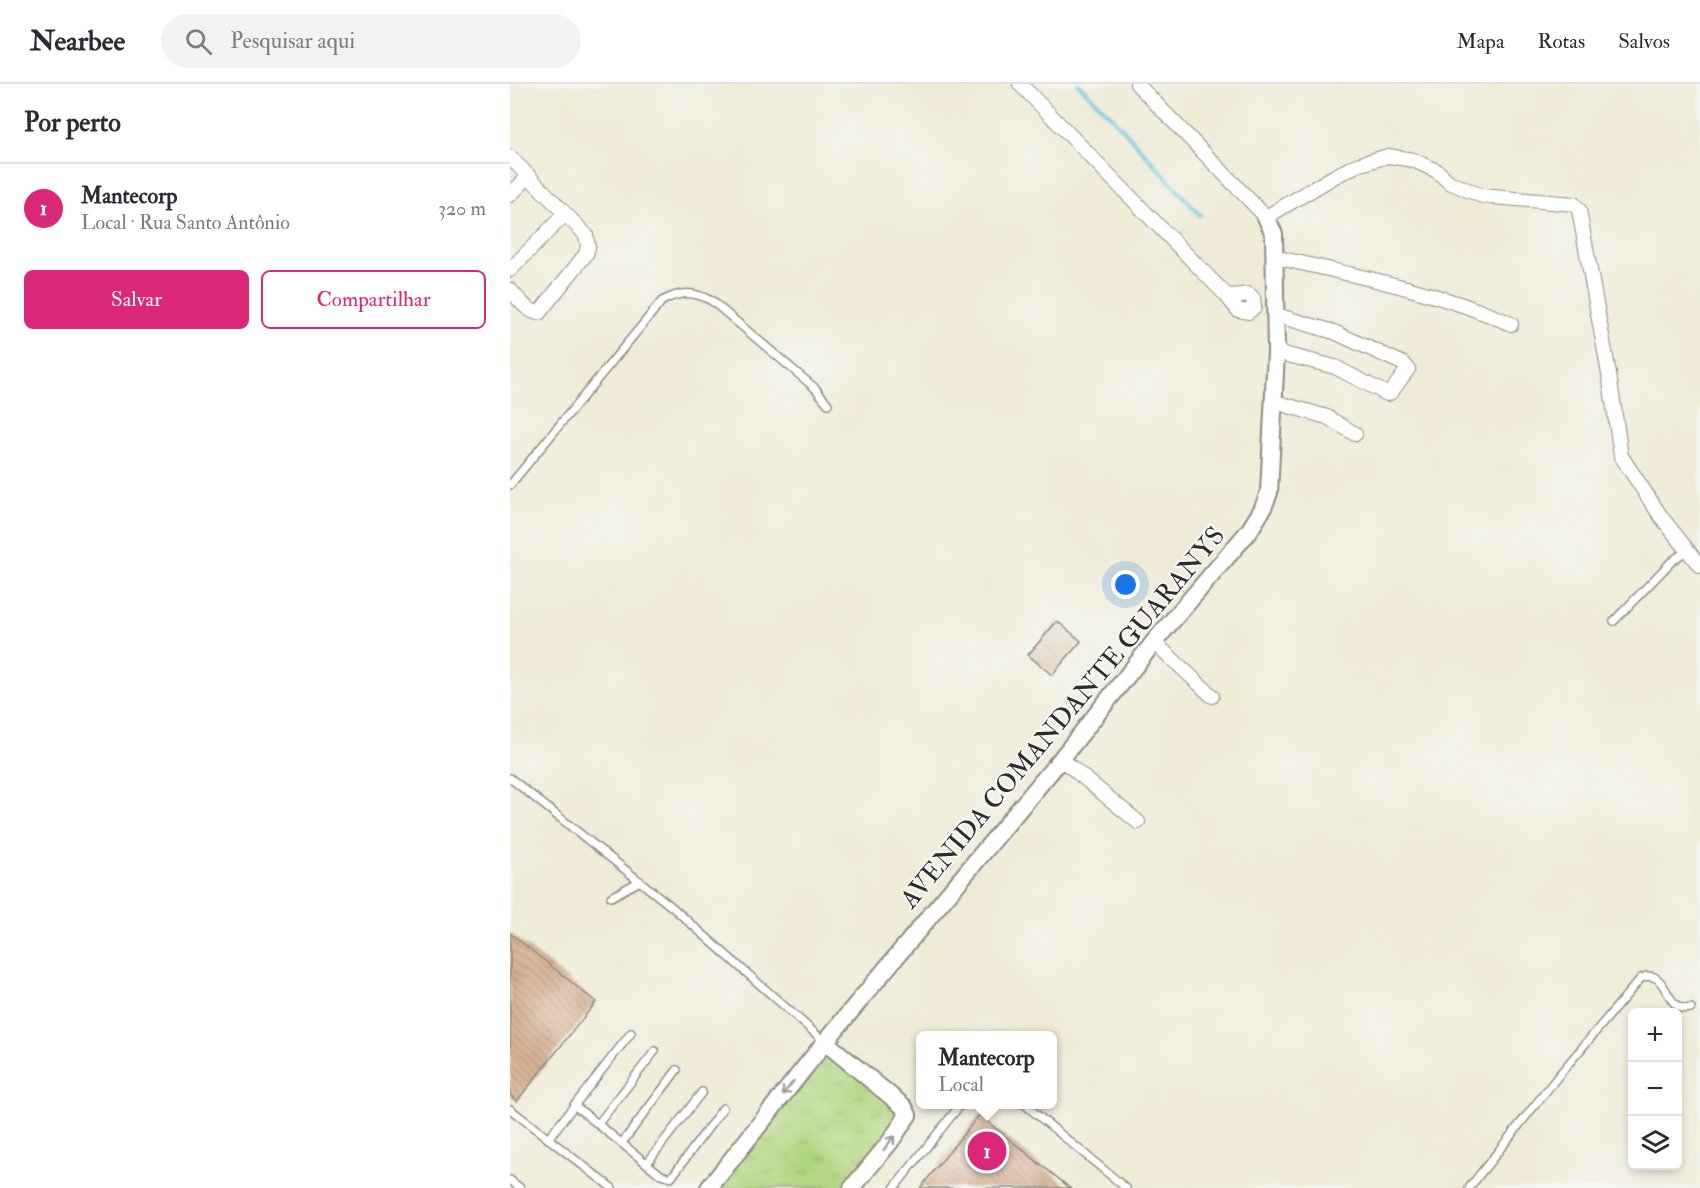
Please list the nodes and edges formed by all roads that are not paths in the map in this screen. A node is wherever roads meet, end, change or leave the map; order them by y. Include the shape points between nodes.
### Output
1 (1020, 84) edge
2 (1137, 84) edge
3 (510, 157) edge
4 (529, 177) junction
5 (510, 195) edge
6 (565, 214) junction
7 (1266, 217) junction
8 (1274, 257) junction
9 (510, 270) edge
10 (510, 290) edge
11 (1226, 295) dead end
12 (1276, 315) junction
13 (1511, 324) dead end
14 (1276, 352) junction
15 (1275, 402) junction
16 (828, 404) dead end
17 (1355, 434) dead end
18 (510, 485) edge
19 (1687, 550) junction
20 (1700, 566) edge
21 (1614, 621) dead end
22 (1154, 642) junction
23 (1212, 696) dead end
24 (1061, 759) junction
25 (510, 778) edge
26 (1138, 822) dead end
27 (640, 881) junction
28 (611, 897) dead end
29 (1691, 1008) dead end
30 (631, 1033) dead end
31 (825, 1042) junction
32 (655, 1051) dead end
33 (677, 1070) dead end
34 (702, 1092) dead end
35 (574, 1105) junction
36 (723, 1108) dead end
37 (510, 1109) edge
38 (957, 1109) edge
39 (1030, 1109) edge
40 (598, 1124) junction
41 (548, 1138) junction
42 (622, 1143) junction
43 (647, 1163) junction
44 (510, 1180) edge
45 (520, 1188) edge
46 (612, 1188) edge
47 (709, 1188) edge
48 (852, 1188) edge
49 (894, 1188) edge
50 (1125, 1188) edge
51 (1469, 1188) edge

1 - 11 street
2 - 7 street, AVENIDA COMANDANTE GUARANYS
3 - 4 street
4 - 5 street
4 - 6 street
6 - 9 street
6 - 10 street via 586,235 586,254 539,313 529,310
7 - 8 street, AVENIDA COMANDANTE GUARANYS via 1274,234
7 - 19 street via 1335,176 1388,156 1413,160 1482,196 1570,202 1577,207 1620,456
8 - 12 street, AVENIDA COMANDANTE GUARANYS
8 - 13 street via 1471,307
12 - 14 street, AVENIDA COMANDANTE GUARANYS
12 - 14 street via 1334,332 1408,369 1388,394 1335,368
14 - 15 street, AVENIDA COMANDANTE GUARANYS
15 - 17 street via 1327,417
15 - 22 street, AVENIDA COMANDANTE GUARANYS via 1269,493 1262,510 1249,531
16 - 18 lane via 815,388 712,301 685,292 662,301
19 - 20 street
19 - 21 lane
22 - 23 street
22 - 24 street, AVENIDA COMANDANTE GUARANYS
24 - 26 street
24 - 31 street, AVENIDA COMANDANTE GUARANYS
25 - 27 lane
27 - 28 lane
27 - 31 lane
29 - 51 lane via 1676,1005 1659,979 1647,975 1641,978
30 - 35 lane
31 -> 47 street, AVENIDA COMANDANTE GUARANYS
48 -> 31 street via 908,1116 904,1107
32 - 40 lane
33 - 42 lane
34 - 43 lane
35 - 40 lane
35 - 41 lane
36 - 43 lane via 671,1178
37 - 41 lane
38 - 49 lane
39 - 50 lane
40 - 42 lane
41 - 46 lane
42 - 43 lane
44 - 45 lane

